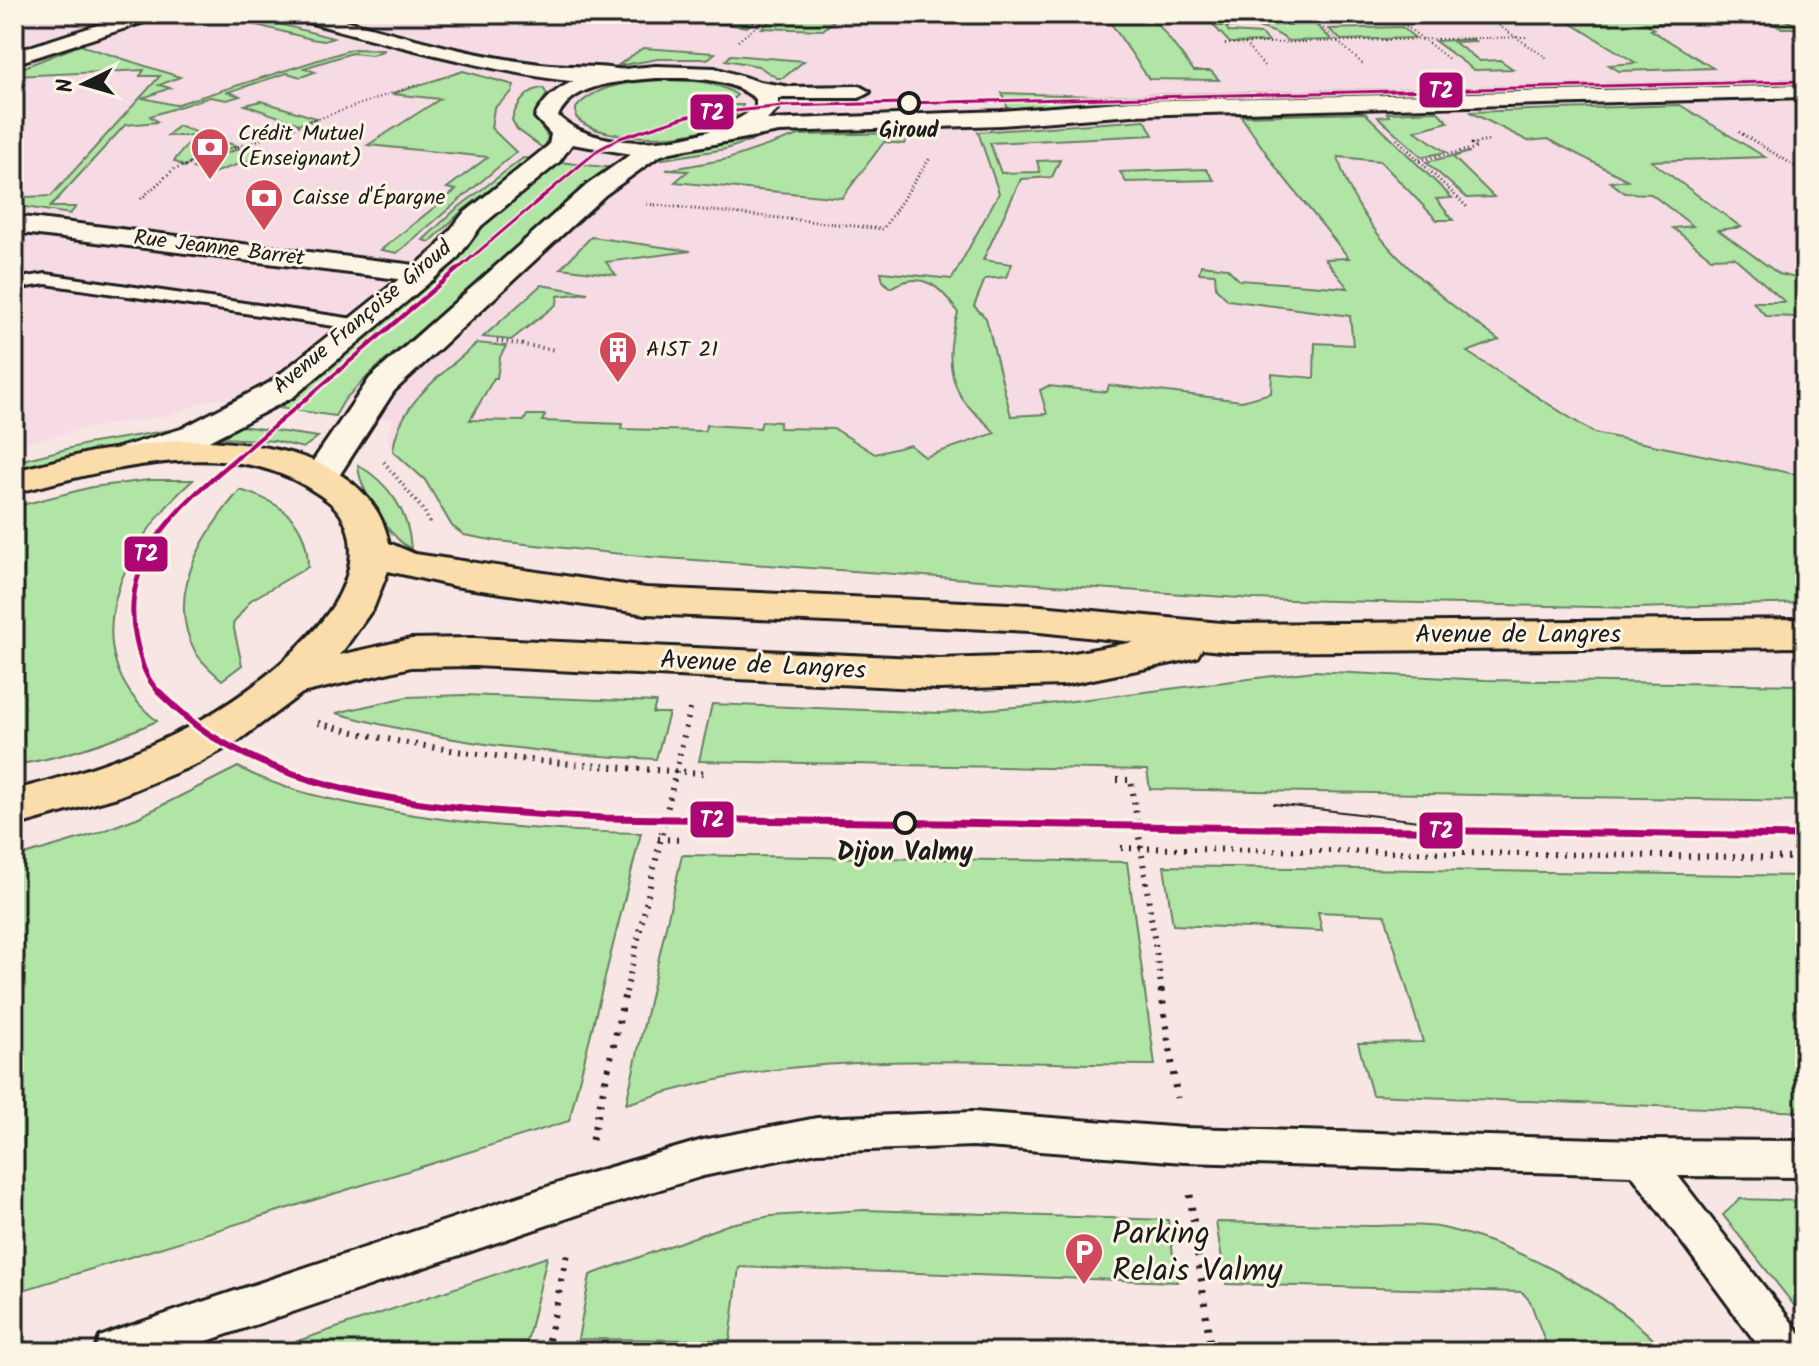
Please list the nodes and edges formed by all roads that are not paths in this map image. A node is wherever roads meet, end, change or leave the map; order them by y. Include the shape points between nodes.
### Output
1 (151, 14) edge
2 (299, 14) edge
3 (14, 58) edge
4 (500, 64) junction
5 (625, 75) junction
6 (1805, 75) edge
7 (757, 88) junction
8 (887, 91) dead end
9 (1805, 91) edge
10 (1068, 92) dead end
11 (557, 99) junction
12 (737, 131) junction
13 (563, 133) junction
14 (667, 146) junction
15 (14, 224) edge
16 (423, 274) junction
17 (14, 284) edge
18 (361, 325) junction
19 (130, 455) junction
20 (320, 477) junction
21 (14, 482) edge
22 (369, 549) junction
23 (1805, 633) edge
24 (1232, 638) junction
25 (294, 680) junction
26 (14, 808) edge
27 (1641, 1158) junction
28 (1805, 1159) edge
29 (115, 1352) edge
30 (1788, 1352) edge

1 - 3 street
2 - 4 street
4 - 5 street
4 - 11 street via 556,89
5 - 7 street via 687,72 728,77
5 - 11 street
6 - 10 street
7 - 8 street via 790,93
7 - 12 street via 767,97 767,109
9 - 12 street via 1132,108
11 - 13 street via 546,117
12 - 14 street
13 - 14 street via 607,145
13 - 16 street, Avenue Françoise Giroud via 551,157 472,220
14 - 20 street via 651,151 596,190 382,385
15 - 16 street, Rue Jeanne Barret
16 - 18 street, Avenue Françoise Giroud
17 - 18 lane via 46,279
18 - 19 street, Avenue Françoise Giroud via 281,390 245,411 193,436
19 - 20 main road via 241,454
19 - 21 main road
20 - 22 main road via 349,499 367,527
22 - 24 main road, Avenue de Langres via 405,564 454,574 646,601 1030,618
22 - 25 main road via 370,562 348,619
23 - 24 main road, Avenue de Langres
24 - 25 main road, Avenue de Langres via 1063,670 938,674 474,652 411,653
25 - 26 main road via 232,725 154,765 66,797
27 - 28 lane
27 - 29 lane via 1184,1145 973,1129 817,1135 703,1158 580,1195
27 - 30 lane

